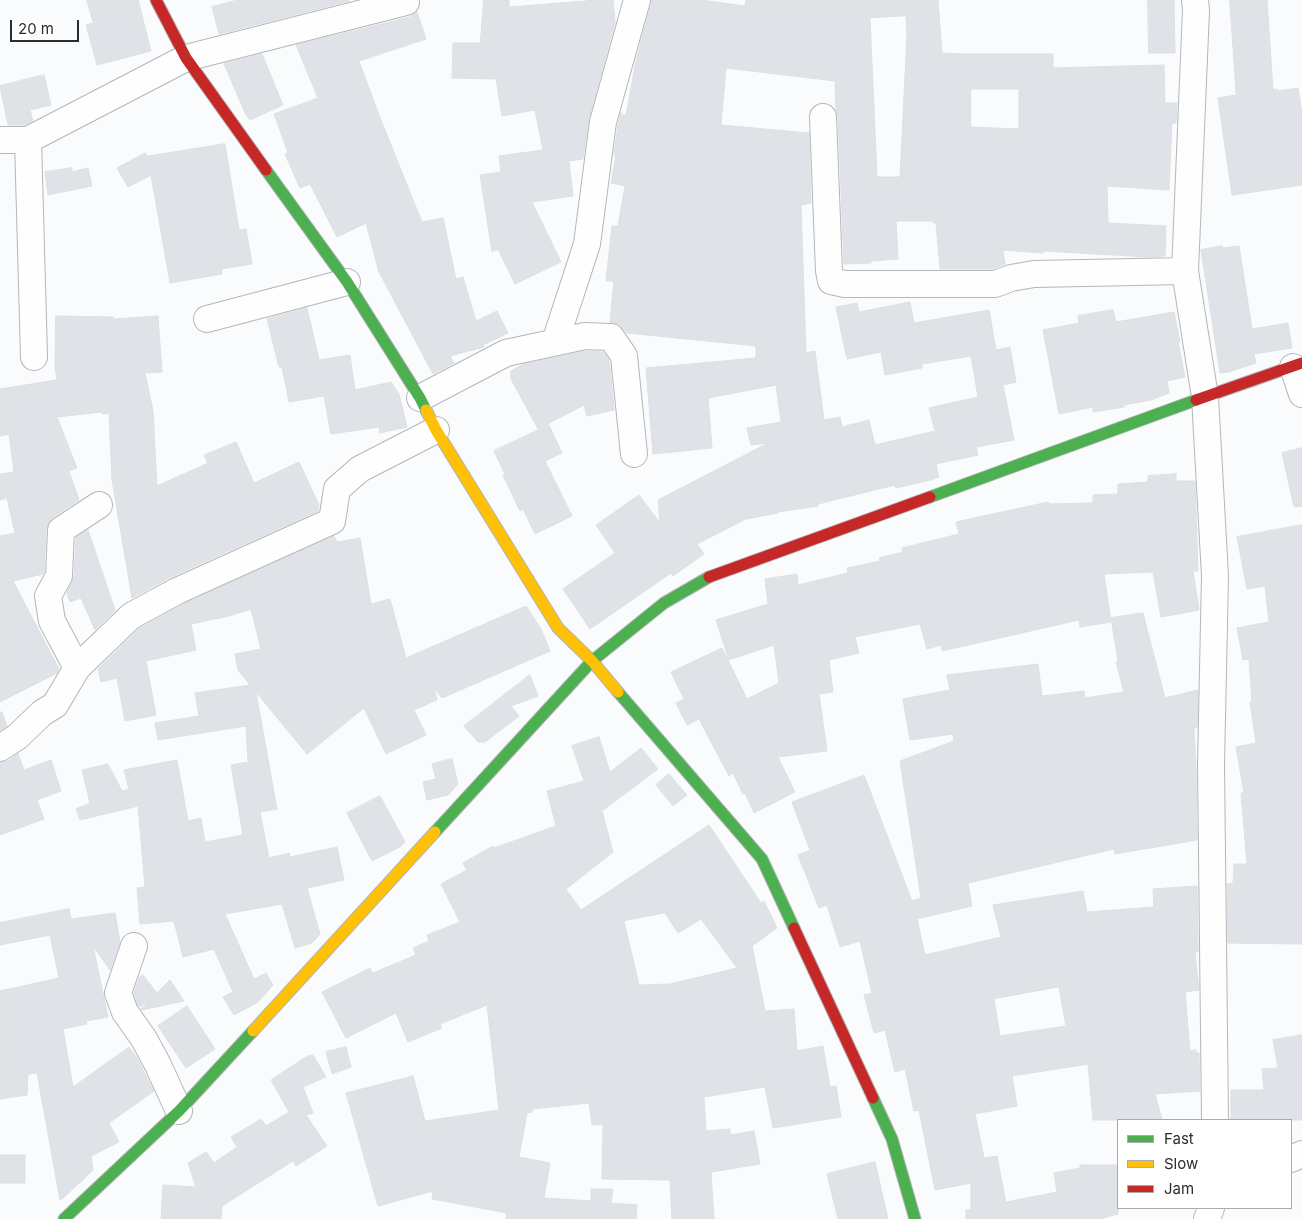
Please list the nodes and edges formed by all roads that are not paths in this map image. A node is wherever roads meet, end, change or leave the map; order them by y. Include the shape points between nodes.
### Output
1 (156, 0) edge
2 (637, 0) edge
3 (1194, 0) edge
4 (406, 2) dead end
5 (186, 58) junction
6 (824, 117) dead end
7 (0, 140) edge
8 (28, 140) junction
9 (1185, 271) junction
10 (347, 282) junction
11 (207, 319) dead end
12 (555, 342) junction
13 (34, 357) dead end
14 (1297, 365) edge
15 (1302, 394) edge
16 (1205, 397) junction
17 (420, 398) junction
18 (436, 430) junction
19 (634, 454) dead end
20 (99, 505) dead end
21 (592, 661) junction
22 (77, 668) junction
23 (0, 748) edge
24 (134, 946) dead end
25 (179, 1111) junction
26 (1215, 1119) edge
27 (64, 1219) edge
28 (915, 1219) edge

1 - 5 street
2 - 12 street via 603,122 587,244
3 - 9 street
4 - 5 street
5 - 8 street
5 - 10 street
6 - 9 street via 831,282 995,284 1034,274
7 - 8 street
8 - 13 street
9 - 16 street
10 - 11 street
10 - 17 street
12 - 17 street via 506,353
12 - 19 street via 585,336 611,337 624,356
14 - 15 street
14 - 16 street
16 - 21 street via 707,578 664,603
16 - 26 street via 1215,576 1211,765
17 - 18 street
18 - 21 street via 558,628
18 - 22 street via 360,469 337,489 332,521 177,591 131,616
20 - 22 street via 62,530 59,576 48,596 52,621
21 - 25 street
21 - 28 street via 762,859 892,1139
22 - 23 street via 54,705
24 - 25 street via 118,993 125,1012 144,1039
25 - 27 street

